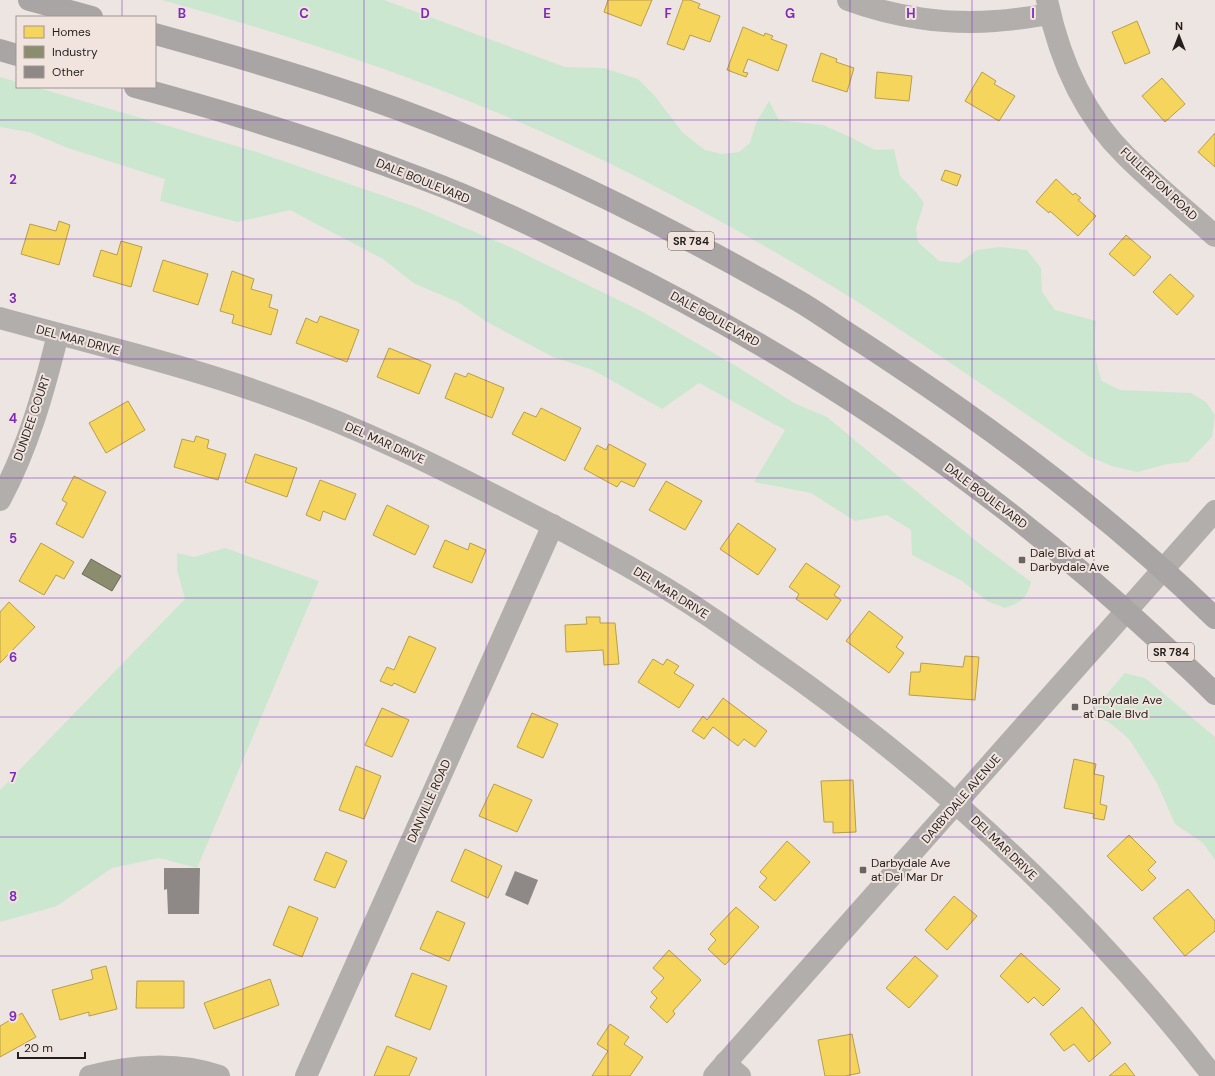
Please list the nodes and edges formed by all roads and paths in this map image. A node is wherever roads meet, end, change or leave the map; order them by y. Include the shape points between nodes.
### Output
1 (29, 0) edge
2 (848, 0) edge
3 (1048, 7) edge
4 (88, 16) edge
5 (156, 34) edge
6 (0, 50) edge
7 (16, 54) edge
8 (139, 88) edge
9 (1215, 236) edge
10 (0, 318) edge
11 (58, 334) junction
12 (0, 500) edge
13 (1215, 511) edge
14 (553, 525) junction
15 (1163, 569) junction
16 (1126, 610) junction
17 (1215, 618) edge
18 (1215, 694) edge
19 (958, 803) junction
20 (726, 1072) edge
21 (90, 1076) edge
22 (219, 1076) edge
23 (306, 1076) edge
24 (1213, 1076) edge

1 - 4 main road
2 - 3 street via 905,16 950,22 995,22
3 - 9 street, FULLERTON ROAD via 1062,56 1095,118 1125,155
5 - 15 main road, SR 784 via 362,96 470,138 578,185 677,234 798,300 912,375 1071,491
6 - 7 main road
8 - 16 main road, DALE BOULEVARD / SR 784 via 311,139 426,180 543,231 657,286 763,345 865,408 966,479 1046,541
10 - 11 street, DEL MAR DRIVE
11 - 12 street, DUNDEE COURT via 28,438
11 - 14 street, DEL MAR DRIVE via 196,371 282,400 370,436
13 - 15 street, DARBYDALE AVENUE
14 - 19 street, DEL MAR DRIVE via 653,580 737,635 843,711
14 - 23 street, DANVILLE ROAD
15 - 16 street, DARBYDALE AVENUE
15 - 17 main road, SR 784
16 - 18 main road, DALE BOULEVARD / SR 784
16 - 19 street, DARBYDALE AVENUE
19 - 20 street, DARBYDALE AVENUE
19 - 24 street, DEL MAR DRIVE via 1111,954
21 - 22 street via 143,1067 178,1068

